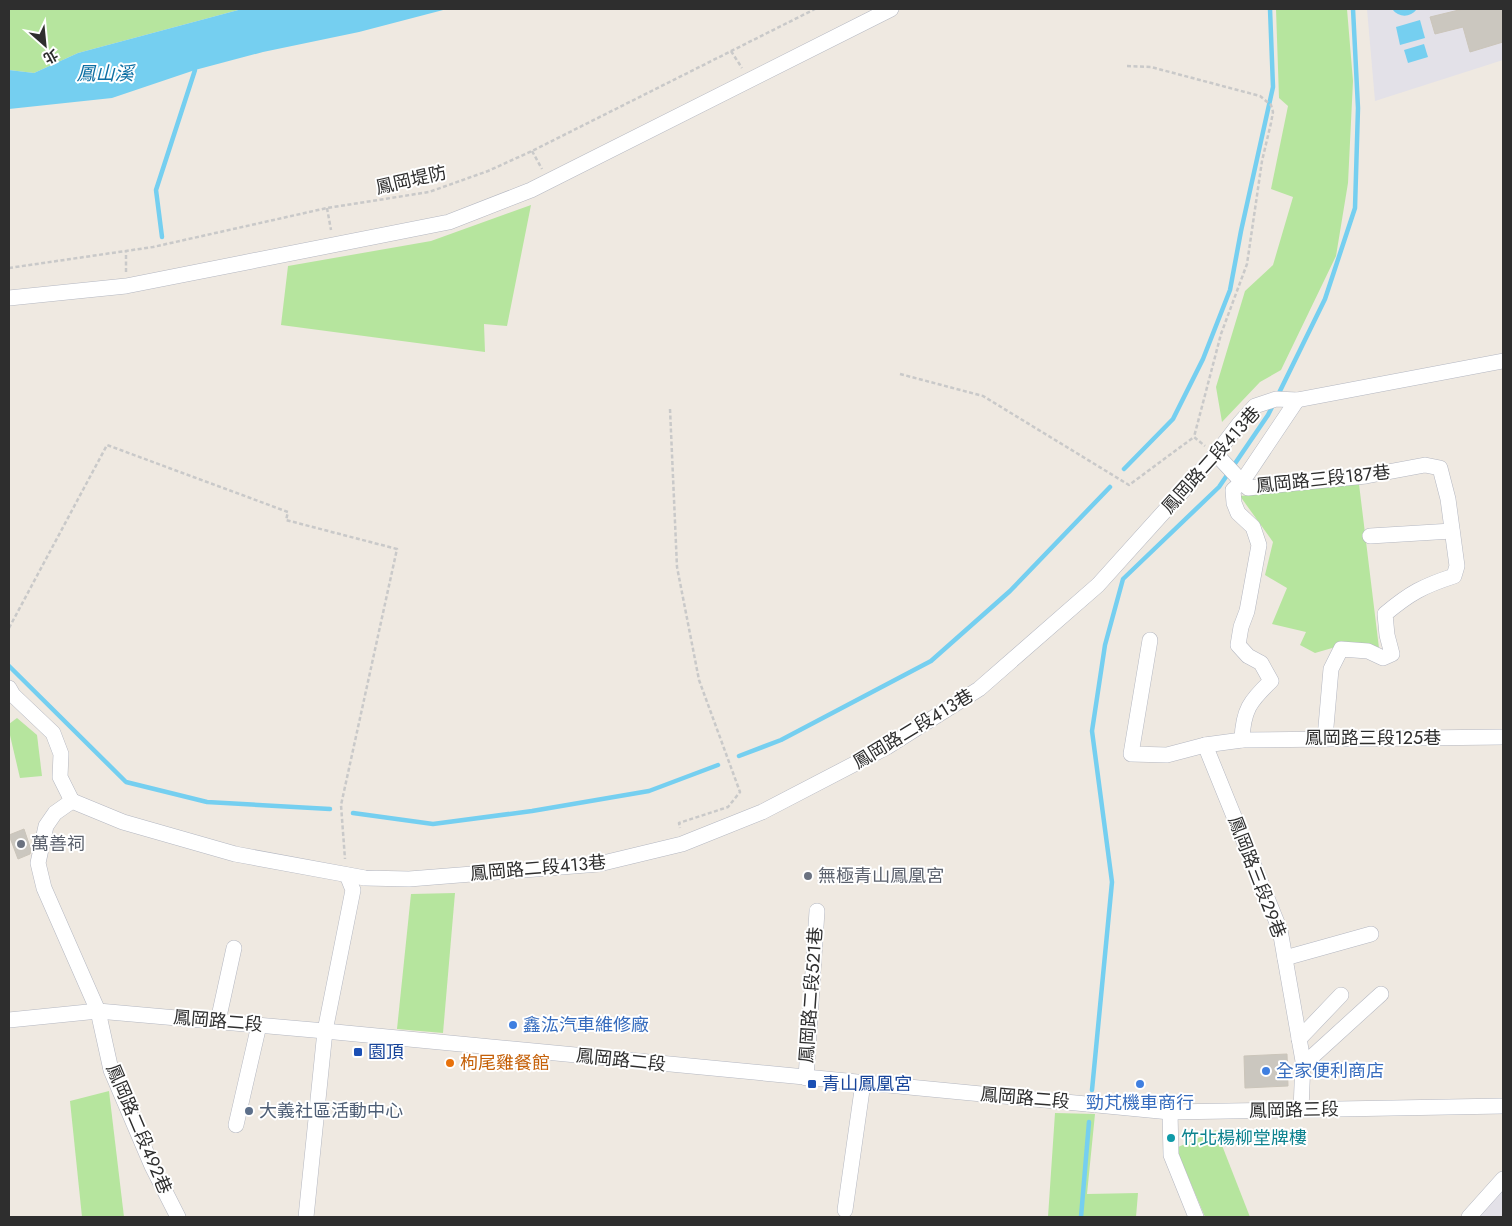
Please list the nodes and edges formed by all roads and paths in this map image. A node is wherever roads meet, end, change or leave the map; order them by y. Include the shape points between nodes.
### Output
1 (815, 9) edge
2 (891, 9) edge
3 (731, 51) junction
4 (1127, 66) dead end
5 (748, 81) junction
6 (532, 151) junction
7 (548, 182) junction
8 (327, 208) junction
9 (333, 246) junction
10 (126, 251) junction
11 (9, 268) edge
12 (126, 286) junction
13 (9, 298) edge
14 (1503, 361) edge
15 (900, 374) dead end
16 (1297, 400) junction
17 (670, 409) dead end
18 (1194, 437) junction
19 (1216, 454) junction
20 (1242, 482) junction
21 (1452, 531) junction
22 (1370, 536) dead end
23 (9, 628) edge
24 (1150, 640) dead end
25 (9, 688) edge
26 (1503, 737) edge
27 (1325, 738) junction
28 (1242, 740) junction
29 (1205, 745) junction
30 (72, 801) junction
31 (682, 844) junction
32 (347, 875) junction
33 (817, 911) dead end
34 (1370, 934) dead end
35 (234, 948) dead end
36 (1285, 958) junction
37 (1382, 994) dead end
38 (1340, 995) dead end
39 (98, 1011) junction
40 (9, 1020) edge
41 (218, 1021) junction
42 (260, 1025) junction
43 (325, 1030) junction
44 (1299, 1038) junction
45 (1303, 1065) junction
46 (806, 1078) junction
47 (863, 1083) junction
48 (1085, 1104) joint
49 (1503, 1106) edge
50 (1301, 1110) junction
51 (1170, 1112) junction
52 (236, 1125) dead end
53 (1503, 1179) edge
54 (845, 1210) dead end
55 (178, 1217) edge
56 (306, 1217) edge
57 (1196, 1217) edge
58 (1469, 1217) edge

1 - 3 path, 鳳岡堤防
2 - 5 street
3 - 5 path
3 - 6 path, 鳳岡堤防
4 - 18 path via 1151,67 1260,96 1271,105 1247,264 1221,334
5 - 7 street
6 - 7 path
6 - 8 path, 鳳岡堤防 via 428,192
7 - 9 street via 449,222
8 - 9 path
8 - 10 path, 鳳岡堤防
9 - 12 street
10 - 11 path, 鳳岡堤防
10 - 12 path
12 - 13 street
14 - 16 street
15 - 18 path via 983,396 1129,484
16 - 19 street, 鳳岡路二段413巷 via 1276,399 1255,406
16 - 20 street, 鳳岡路三段187巷
17 - 31 path via 677,567 699,680 740,792 728,807 679,823
18 - 19 path
19 - 20 street
19 - 31 street, 鳳岡路二段413巷 via 1098,585 979,690 887,747 762,812
20 - 21 street, 鳳岡路三段187巷 via 1248,488 1366,476 1425,465 1440,468
20 - 28 street via 1233,490 1234,503 1238,513 1253,527 1259,545 1238,645 1261,663 1271,681 1244,713
21 - 22 street
21 - 27 street, 鳳岡路三段187巷 via 1457,566 1454,576 1407,595 1385,614 1392,654 1383,658 1368,651 1341,650 1331,669
23 - 32 path via 108,445 288,512 286,520 396,549 341,805
24 - 29 street via 1131,754 1167,755
25 - 30 street via 53,733 61,754 60,777
26 - 27 street, 鳳岡路三段125巷
27 - 28 street, 鳳岡路三段125巷
28 - 29 street
29 - 36 street, 鳳岡路三段29巷 via 1280,930
30 - 32 street, 鳳岡路二段413巷 via 123,822 235,854
30 - 39 street via 55,813 46,826 38,863 44,888
31 - 32 street, 鳳岡路二段413巷 via 599,864 409,879
32 - 43 street via 353,890
33 - 46 street, 鳳岡路二段521巷
34 - 36 street
35 - 41 street
36 - 44 street, 鳳岡路三段29巷
37 - 45 street
38 - 44 street
39 - 40 street, 鳳岡路二段
39 - 41 street, 鳳岡路二段
39 - 55 street, 鳳岡路二段492巷 via 111,1070 152,1166
41 - 42 street, 鳳岡路二段
42 - 43 street, 鳳岡路二段
42 - 52 street
43 - 46 street, 鳳岡路二段
43 - 56 street
44 - 45 street, 鳳岡路三段29巷
45 - 50 street, 鳳岡路三段29巷
46 - 47 street, 鳳岡路二段
47 - 48 street, 鳳岡路二段
47 - 54 street
48 - 51 street, 鳳岡路三段
49 - 50 street, 鳳岡路三段
50 - 51 street, 鳳岡路三段
51 - 57 street via 1171,1155
53 - 58 street

